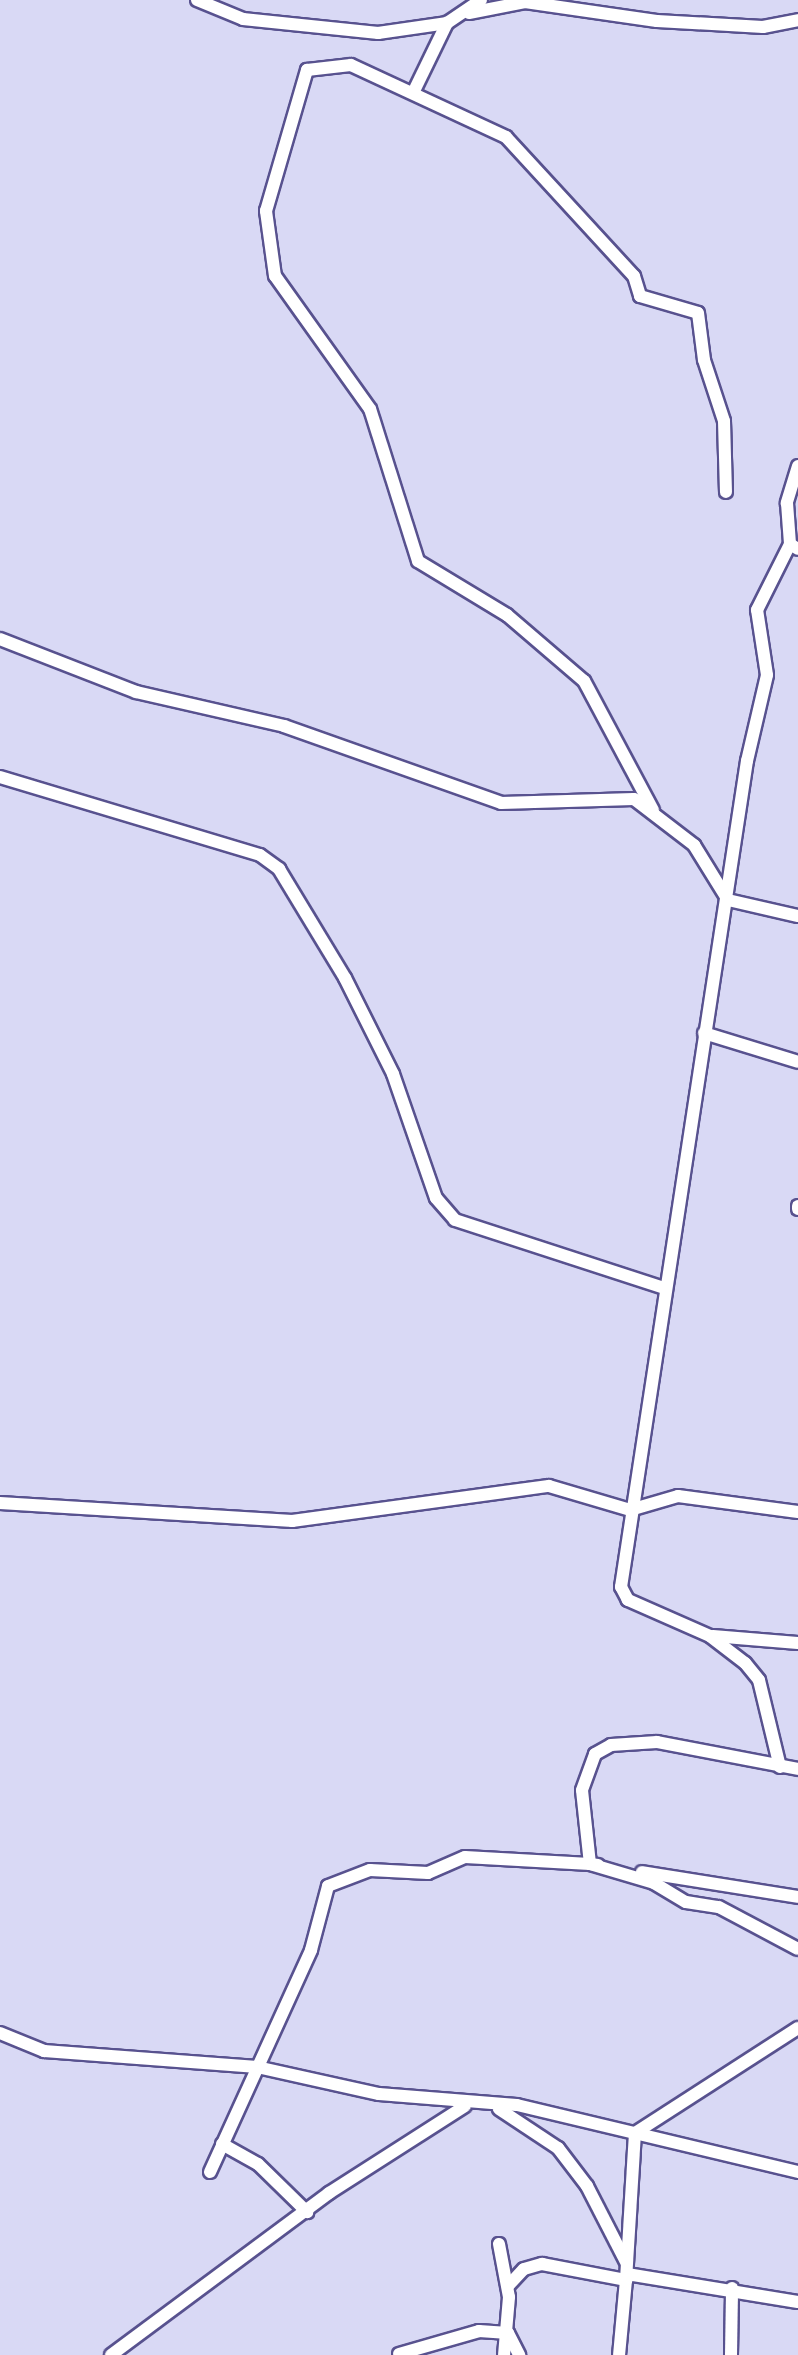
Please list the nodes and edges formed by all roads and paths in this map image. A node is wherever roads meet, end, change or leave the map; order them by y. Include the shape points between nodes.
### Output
1 (197, 0) edge
2 (482, 0) edge
3 (469, 13) junction
4 (798, 20) edge
5 (447, 23) junction
6 (414, 90) junction
7 (798, 466) edge
8 (726, 492) dead end
9 (794, 546) edge
10 (0, 639) edge
11 (0, 776) edge
12 (653, 810) junction
13 (728, 900) junction
14 (798, 916) edge
15 (704, 1033) junction
16 (798, 1062) edge
17 (664, 1288) junction
18 (0, 1503) edge
19 (630, 1510) junction
20 (798, 1512) edge
21 (710, 1636) junction
22 (798, 1643) edge
23 (780, 1767) junction
24 (798, 1769) edge
25 (590, 1864) junction
26 (798, 1897) edge
27 (798, 1950) edge
28 (798, 2028) edge
29 (0, 2033) edge
30 (257, 2068) junction
31 (466, 2106) junction
32 (487, 2106) junction
33 (635, 2133) junction
34 (222, 2144) junction
35 (210, 2172) dead end
36 (798, 2172) edge
37 (307, 2212) junction
38 (499, 2244) dead end
39 (627, 2273) junction
40 (508, 2286) junction
41 (732, 2288) junction
42 (798, 2302) edge
43 (508, 2333) junction
44 (399, 2354) edge
45 (111, 2355) edge
46 (504, 2355) edge
47 (519, 2355) edge
48 (619, 2355) edge
49 (731, 2355) edge

1 - 5 street via 243,18 378,33
2 - 3 street
3 - 4 street via 525,2 657,21 763,26
3 - 5 street
5 - 6 street
6 - 8 street via 506,138 634,276 640,296 698,313 704,360 724,422
6 - 12 street via 351,65 306,70 266,211 275,276 370,409 418,561 507,615 584,681
7 - 9 street via 787,503
9 - 13 street via 757,610 766,675
10 - 12 street via 136,692 284,726 501,804 612,798 634,799
11 - 17 street via 260,855 278,869 345,978 392,1074 436,1198 455,1220
12 - 13 street via 713,866
13 - 14 street
13 - 15 street
15 - 16 street
15 - 17 street
17 - 19 street
18 - 19 street via 292,1521 549,1486
19 - 20 street via 678,1496
19 - 21 street via 623,1595
21 - 22 street
21 - 23 street via 760,1680
23 - 24 street
23 - 25 street via 657,1742 611,1745 596,1754 582,1790
25 - 26 street
25 - 27 street via 654,1883 686,1902 719,1907
25 - 30 street via 465,1858 428,1873 370,1870 328,1886 311,1950
28 - 33 street
29 - 30 street via 44,2050
30 - 31 street
30 - 34 street
31 - 32 street
31 - 37 street
32 - 33 street via 516,2105
32 - 39 street via 513,2113 558,2148 587,2186
33 - 36 street
33 - 39 street
34 - 35 street
34 - 37 street via 258,2164
37 - 45 street
38 - 40 street
39 - 40 street via 542,2264 524,2269
39 - 41 street
39 - 48 street
40 - 43 street
41 - 42 street
41 - 49 street
43 - 44 street via 479,2330
43 - 46 street
43 - 47 street

